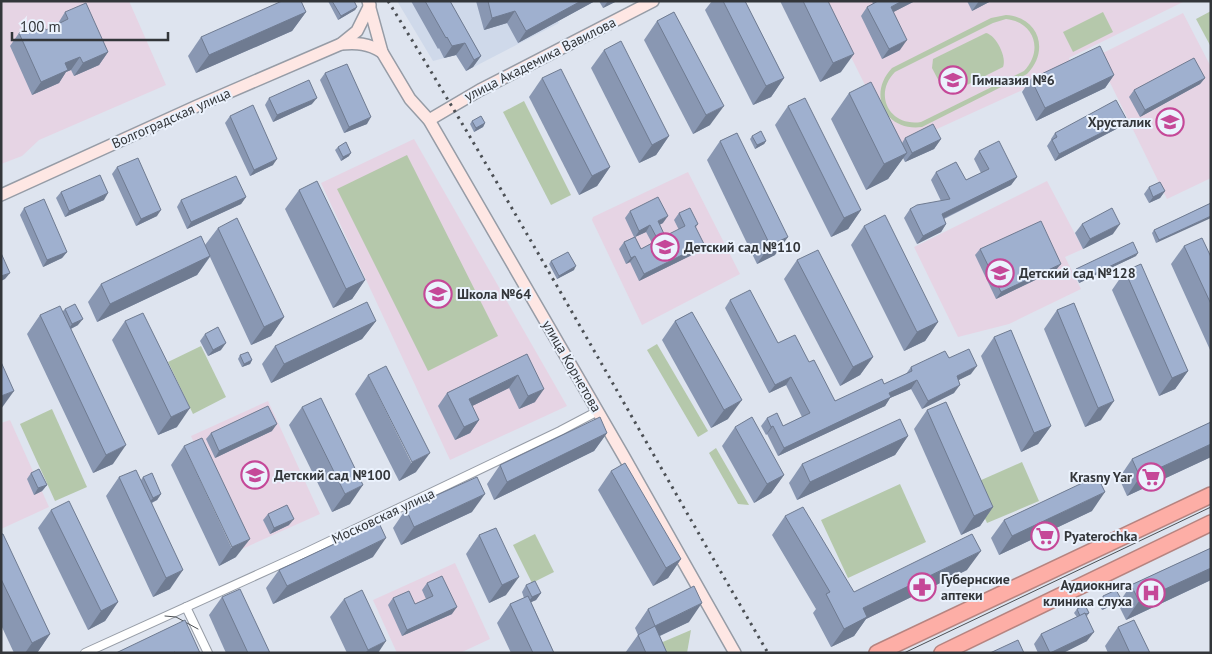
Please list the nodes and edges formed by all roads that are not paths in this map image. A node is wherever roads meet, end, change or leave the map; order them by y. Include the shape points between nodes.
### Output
1 (653, 1) edge
2 (369, 3) edge
3 (341, 44) junction
4 (382, 52) junction
5 (429, 120) junction
6 (1, 194) edge
7 (598, 411) junction
8 (1211, 495) edge
9 (1211, 523) edge
10 (186, 607) junction
11 (85, 653) edge
12 (208, 653) edge
13 (735, 653) edge
14 (877, 653) edge
15 (942, 653) edge

1 - 5 main road, улица Академика Вавилова via 480,90
2 - 3 main road via 357,31
2 - 4 main road, улица Корнетова
3 - 4 main road via 360,43
3 - 6 main road, Волгоградская улица
4 - 5 main road, улица Корнетова via 410,99
5 - 7 main road, улица Корнетова
7 - 10 street, Московская улица via 420,499
7 - 13 main road, улица Корнетова
8 - 14 highway
9 - 15 highway
10 - 11 street, Московская улица
10 - 12 street

